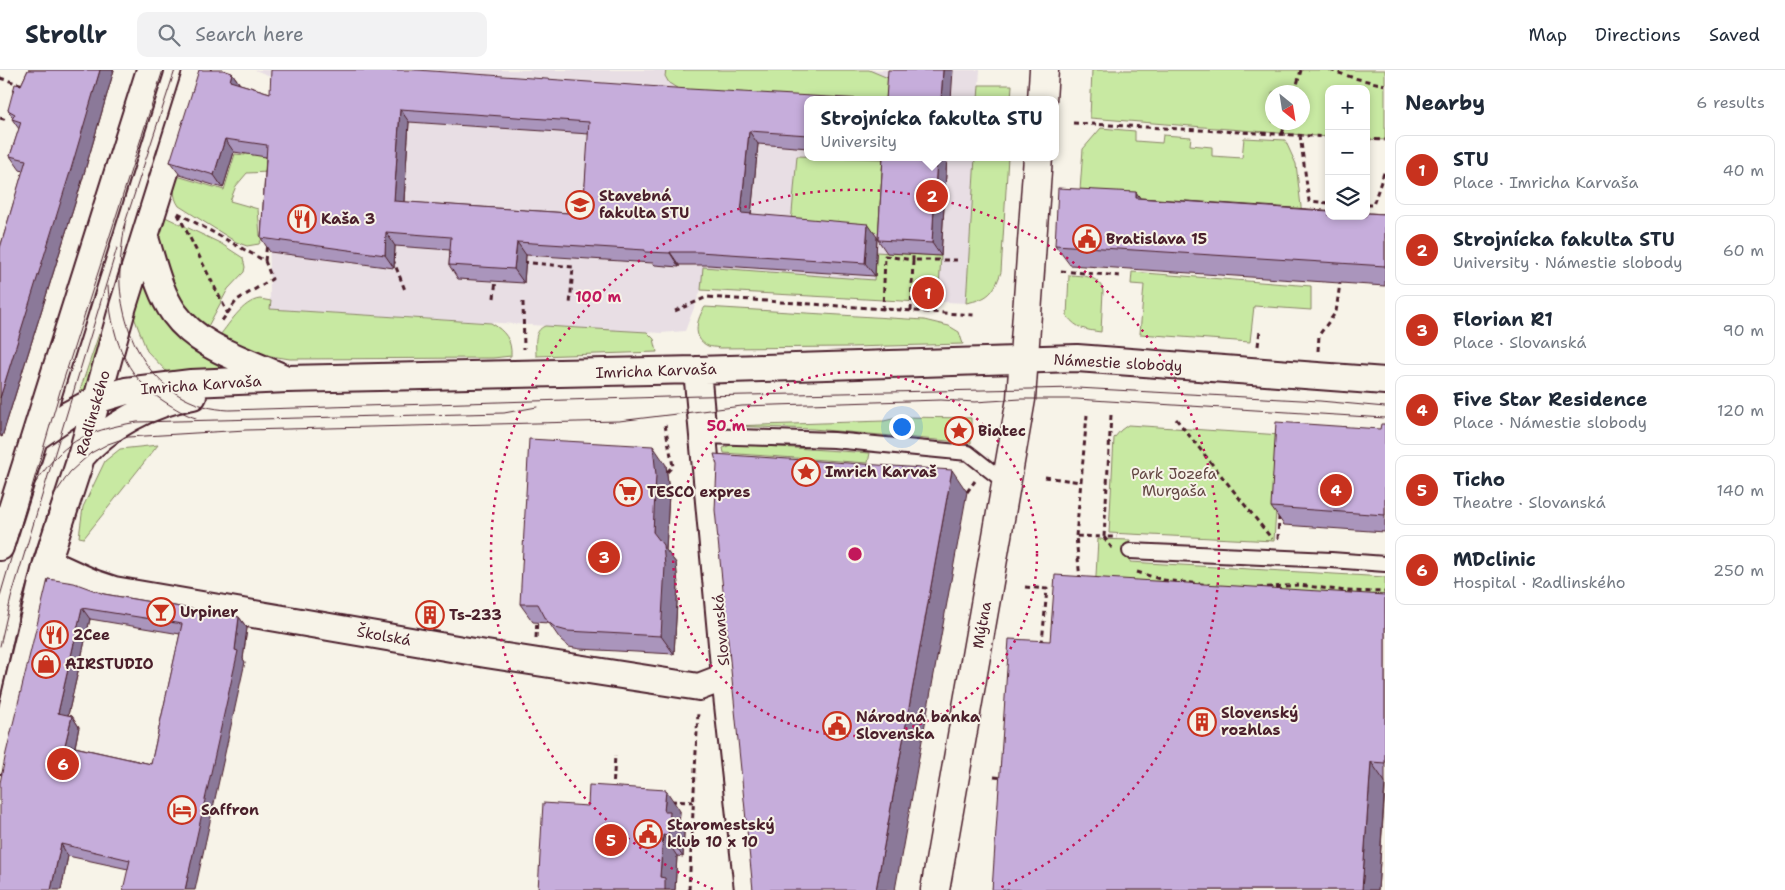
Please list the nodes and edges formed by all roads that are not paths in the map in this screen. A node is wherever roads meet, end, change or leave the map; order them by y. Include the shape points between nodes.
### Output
1 (150, 70) edge
2 (197, 70) edge
3 (1044, 70) edge
4 (1042, 96) edge
5 (1038, 161) edge
6 (145, 238) junction
7 (1024, 360) junction
8 (697, 370) junction
9 (287, 380) junction
10 (1385, 381) edge
11 (96, 400) junction
12 (703, 436) junction
13 (36, 437) junction
14 (80, 458) junction
15 (1006, 483) junction
16 (0, 547) edge
17 (1130, 551) dead end
18 (47, 562) junction
19 (1385, 564) edge
20 (725, 677) junction
21 (0, 760) edge
22 (748, 890) edge
23 (935, 890) edge

1 - 13 street
2 - 6 street, Radlinského
3 - 4 main road
5 - 7 main road
6 - 9 street, Imricha Karvaša via 166,298 174,313 195,335
6 - 11 street, Radlinského
7 - 8 street, Imricha Karvaša
7 - 10 street, Námestie slobody via 1077,358
7 - 15 main road, Mýtna via 1019,416
8 - 9 street, Imricha Karvaša
8 - 12 street, Slovanská
9 - 11 street, Imricha Karvaša via 174,385 126,391
9 - 14 street, Imricha Karvaša via 166,402 130,418 105,434
11 - 13 street, Imricha Karvaša
11 - 14 street, Radlinského
12 - 15 lane via 834,440 968,453
12 - 20 street, Slovanská
13 - 16 street
14 - 18 street, Radlinského
15 - 23 main road, Mýtna
17 - 19 lane
18 - 20 street, Školská via 114,590 486,654 699,687
18 - 21 street, Radlinského
20 - 22 street, Slovanská

